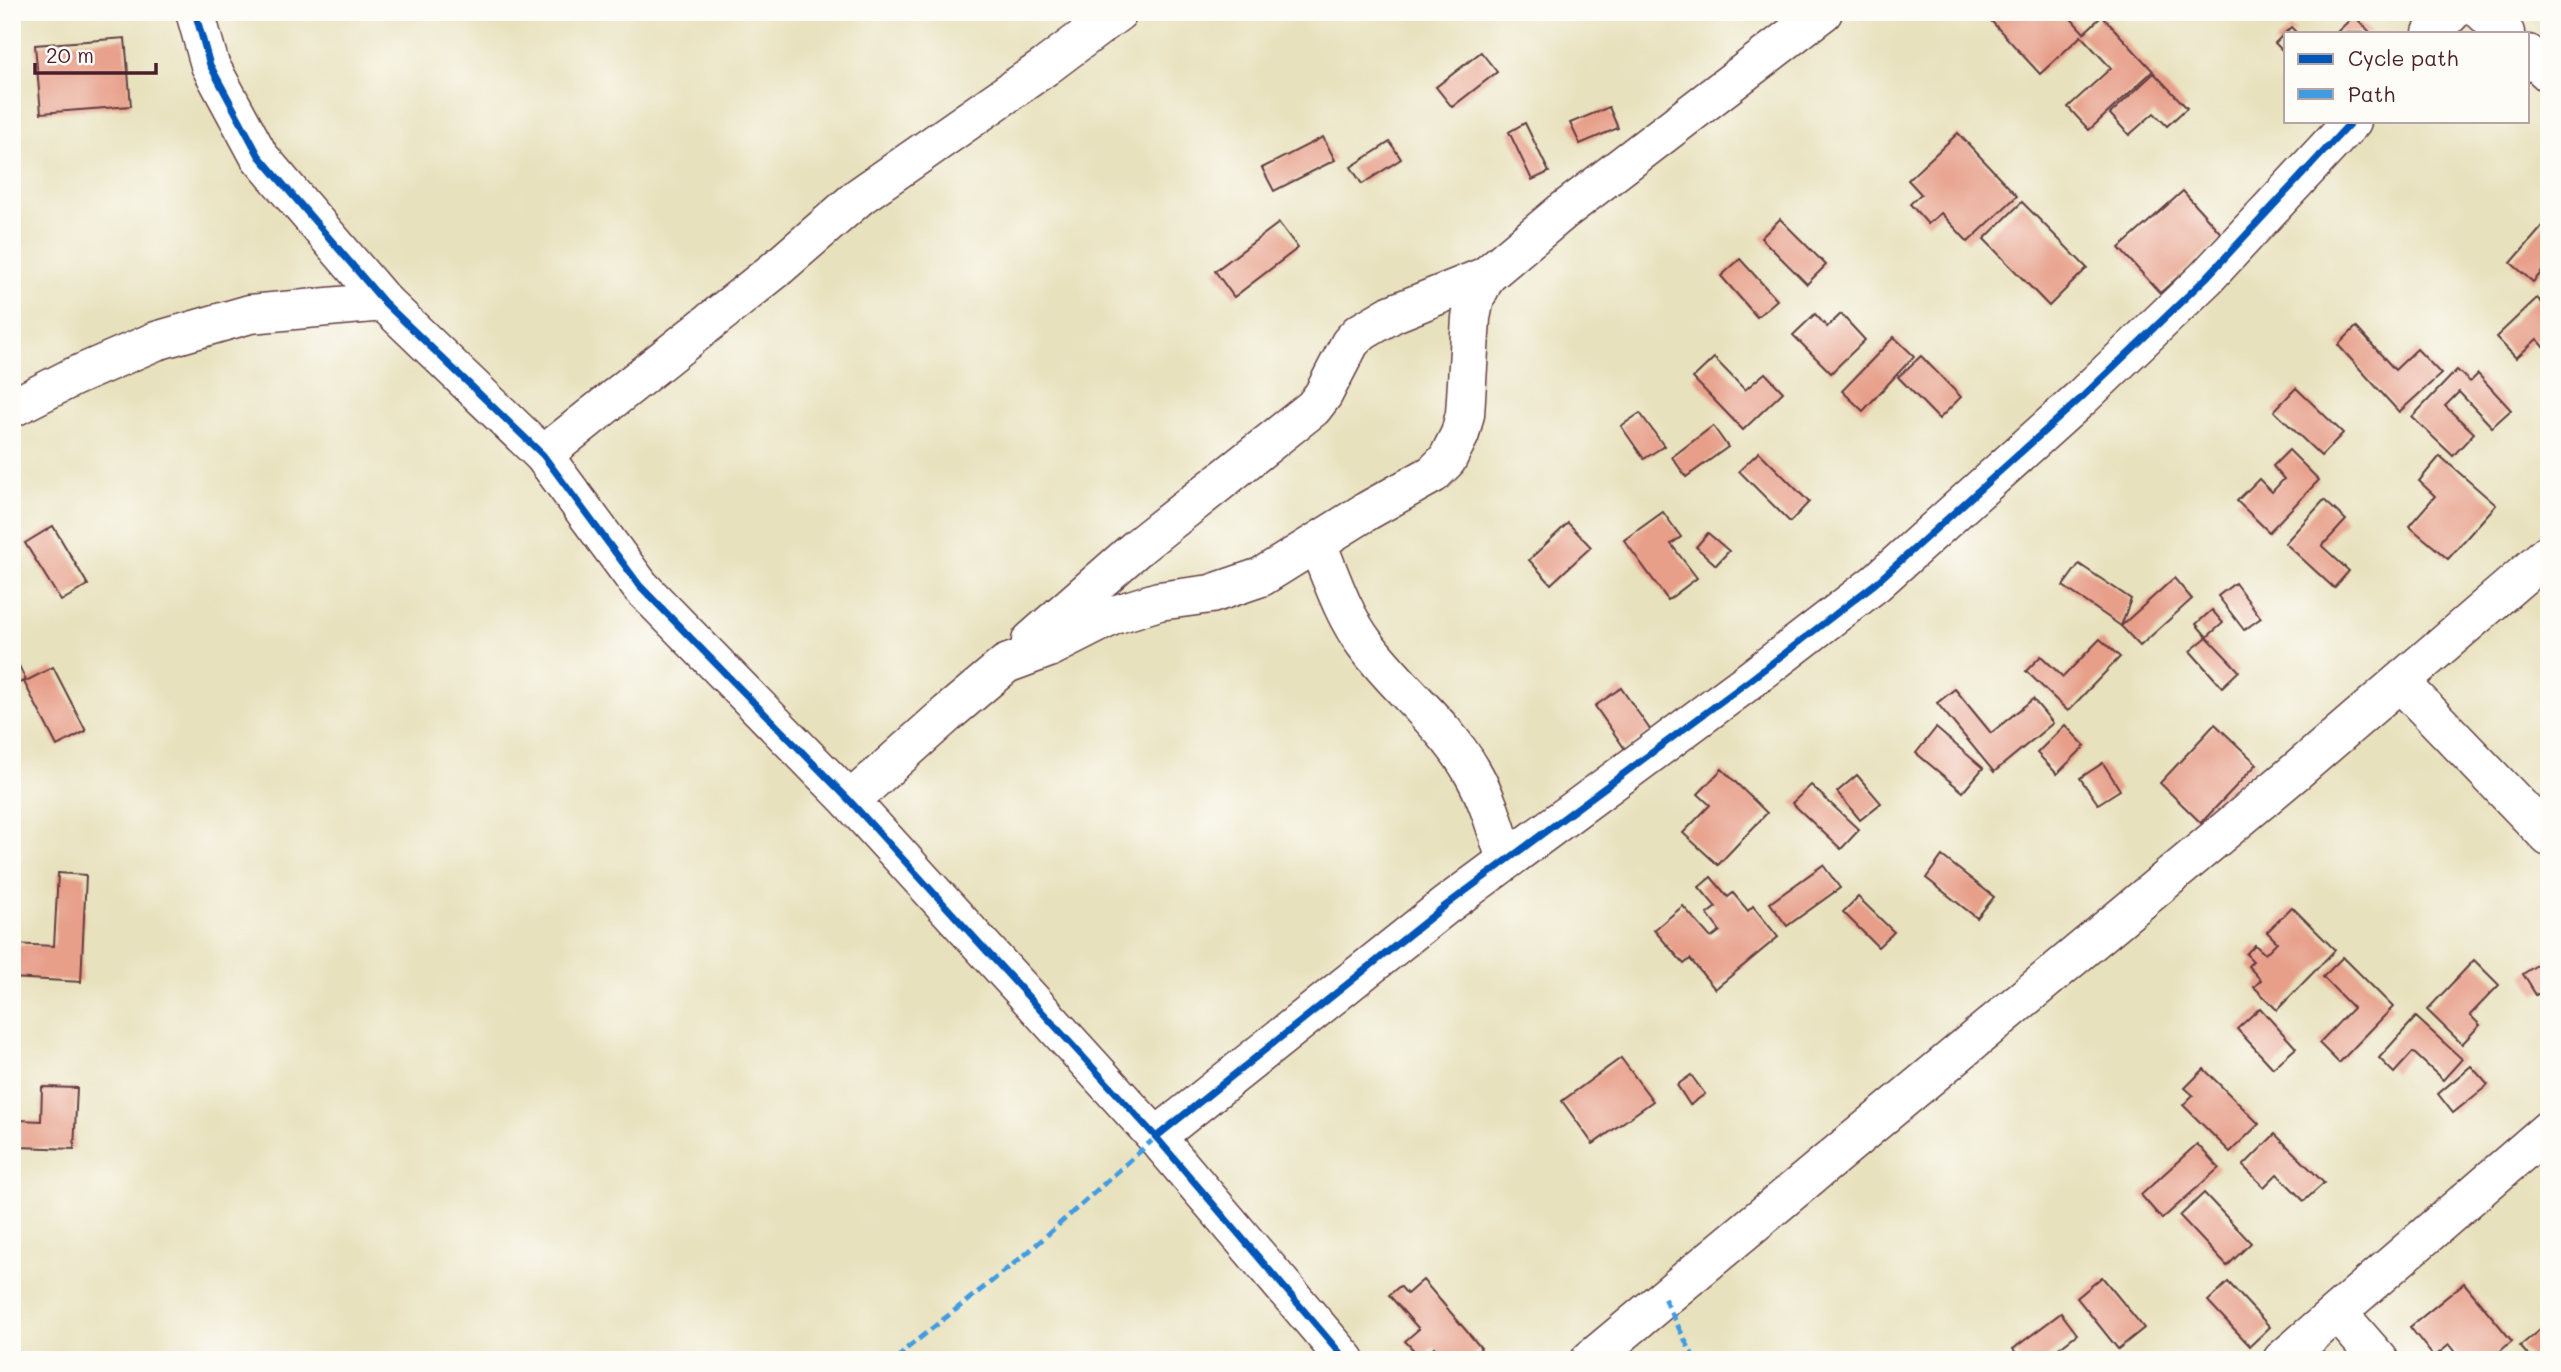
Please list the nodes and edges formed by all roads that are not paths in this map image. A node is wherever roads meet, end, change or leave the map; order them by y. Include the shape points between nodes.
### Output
1 (195, 12) edge
2 (1118, 12) edge
3 (1823, 12) edge
4 (2452, 12) edge
5 (2483, 12) edge
6 (2433, 32) edge
7 (2504, 32) edge
8 (2530, 56) edge
9 (2549, 73) edge
10 (2351, 122) edge
11 (1486, 276) junction
12 (384, 303) junction
13 (12, 408) edge
14 (543, 455) junction
15 (1317, 543) junction
16 (2549, 553) edge
17 (1006, 664) junction
18 (2400, 682) junction
19 (850, 801) junction
20 (2549, 837) edge
21 (1506, 860) junction
22 (2549, 1129) edge
23 (1156, 1137) junction
24 (2339, 1313) junction
25 (1346, 1360) edge
26 (1590, 1360) edge
27 (2282, 1360) edge
28 (2379, 1360) edge

1 - 12 street via 210,65 259,156
2 - 14 street via 860,195 775,270
3 - 11 street via 1562,212
4 - 6 street
5 - 7 street
8 - 9 street
10 - 21 street via 2206,278 1876,583
11 - 15 street via 1471,318 1465,414 1455,448 1433,474
11 - 17 street via 1392,314 1358,334 1313,408 1138,547
12 - 13 street via 250,314 156,341
12 - 14 street
14 - 19 street via 640,586
15 - 17 street via 1261,577 1211,594 1159,601 1114,615
15 - 21 street via 1340,601 1364,643 1471,770
16 - 18 street
17 - 19 street
18 - 20 street
18 - 26 street
19 - 23 street
21 - 23 street
22 - 24 street
23 - 25 street
24 - 27 street
24 - 28 street

